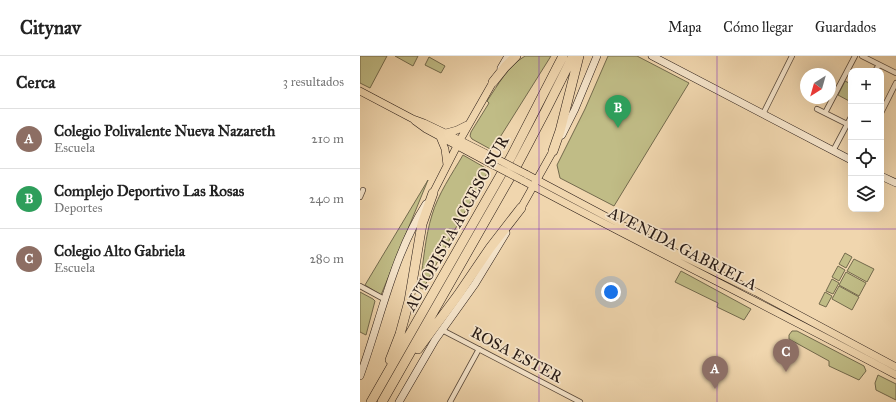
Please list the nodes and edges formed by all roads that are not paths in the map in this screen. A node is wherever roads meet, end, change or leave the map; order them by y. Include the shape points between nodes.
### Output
1 (516, 56) edge
2 (563, 56) edge
3 (573, 56) edge
4 (579, 56) edge
5 (597, 56) edge
6 (652, 56) edge
7 (792, 56) edge
8 (855, 56) edge
9 (862, 56) edge
10 (506, 57) edge
11 (879, 64) junction
12 (877, 68) edge
13 (896, 73) edge
14 (493, 82) junction
15 (896, 83) edge
16 (360, 91) edge
17 (884, 107) edge
18 (817, 108) dead end
19 (760, 112) junction
20 (825, 113) junction
21 (470, 122) junction
22 (848, 124) edge
23 (848, 127) edge
24 (442, 135) junction
25 (459, 143) junction
26 (553, 151) junction
27 (833, 151) junction
28 (848, 158) edge
29 (447, 165) junction
30 (545, 166) junction
31 (884, 178) edge
32 (535, 183) junction
33 (896, 184) edge
34 (363, 190) dead end
35 (547, 190) junction
36 (433, 193) junction
37 (360, 197) edge
38 (526, 200) junction
39 (521, 208) junction
40 (360, 286) edge
41 (384, 299) junction
42 (442, 330) junction
43 (479, 349) junction
44 (896, 367) edge
45 (896, 375) edge
46 (360, 376) edge
47 (384, 389) junction
48 (371, 402) edge
49 (382, 402) edge
50 (399, 402) edge
51 (450, 402) edge
52 (580, 402) edge

1 - 14 highway
2 - 47 highway, AUTOPISTA ACCESO SUR
3 - 47 highway, AUTOPISTA ACCESO SUR via 520,160
4 - 26 highway
5 - 26 main road
6 - 19 main road
7 - 19 street
8 - 20 street
9 - 11 street
10 - 14 main road
11 - 12 street
11 - 13 street
14 - 21 main road
15 - 17 street
16 - 24 main road, AVENIDA GABRIELA via 413,119 422,127
18 - 20 street
19 - 27 main road
20 - 22 street
21 - 24 main road
21 - 25 main road
23 - 27 street
24 - 25 main road, AVENIDA GABRIELA
24 - 29 main road
25 - 29 main road
25 - 32 main road, AVENIDA GABRIELA, bridge
26 - 30 main road
27 - 28 main road
29 - 36 main road
30 - 32 main road
30 - 35 main road
31 - 33 main road
32 - 35 main road, AVENIDA GABRIELA
32 - 38 main road
34 - 37 street
35 - 38 main road
35 - 44 main road, AVENIDA GABRIELA via 756,292
35 - 45 main road, AVENIDA GABRIELA via 647,246
36 - 41 main road via 405,243
36 - 47 highway via 422,224 403,324
38 - 39 main road
39 - 42 main road via 479,278
39 - 47 highway via 458,295
40 - 41 street
41 - 46 main road
42 - 43 street, ROSA ESTER
42 - 50 main road
43 - 51 street
43 - 52 street, ROSA ESTER
47 - 48 highway, AUTOPISTA ACCESO SUR
47 - 49 highway, AUTOPISTA ACCESO SUR

